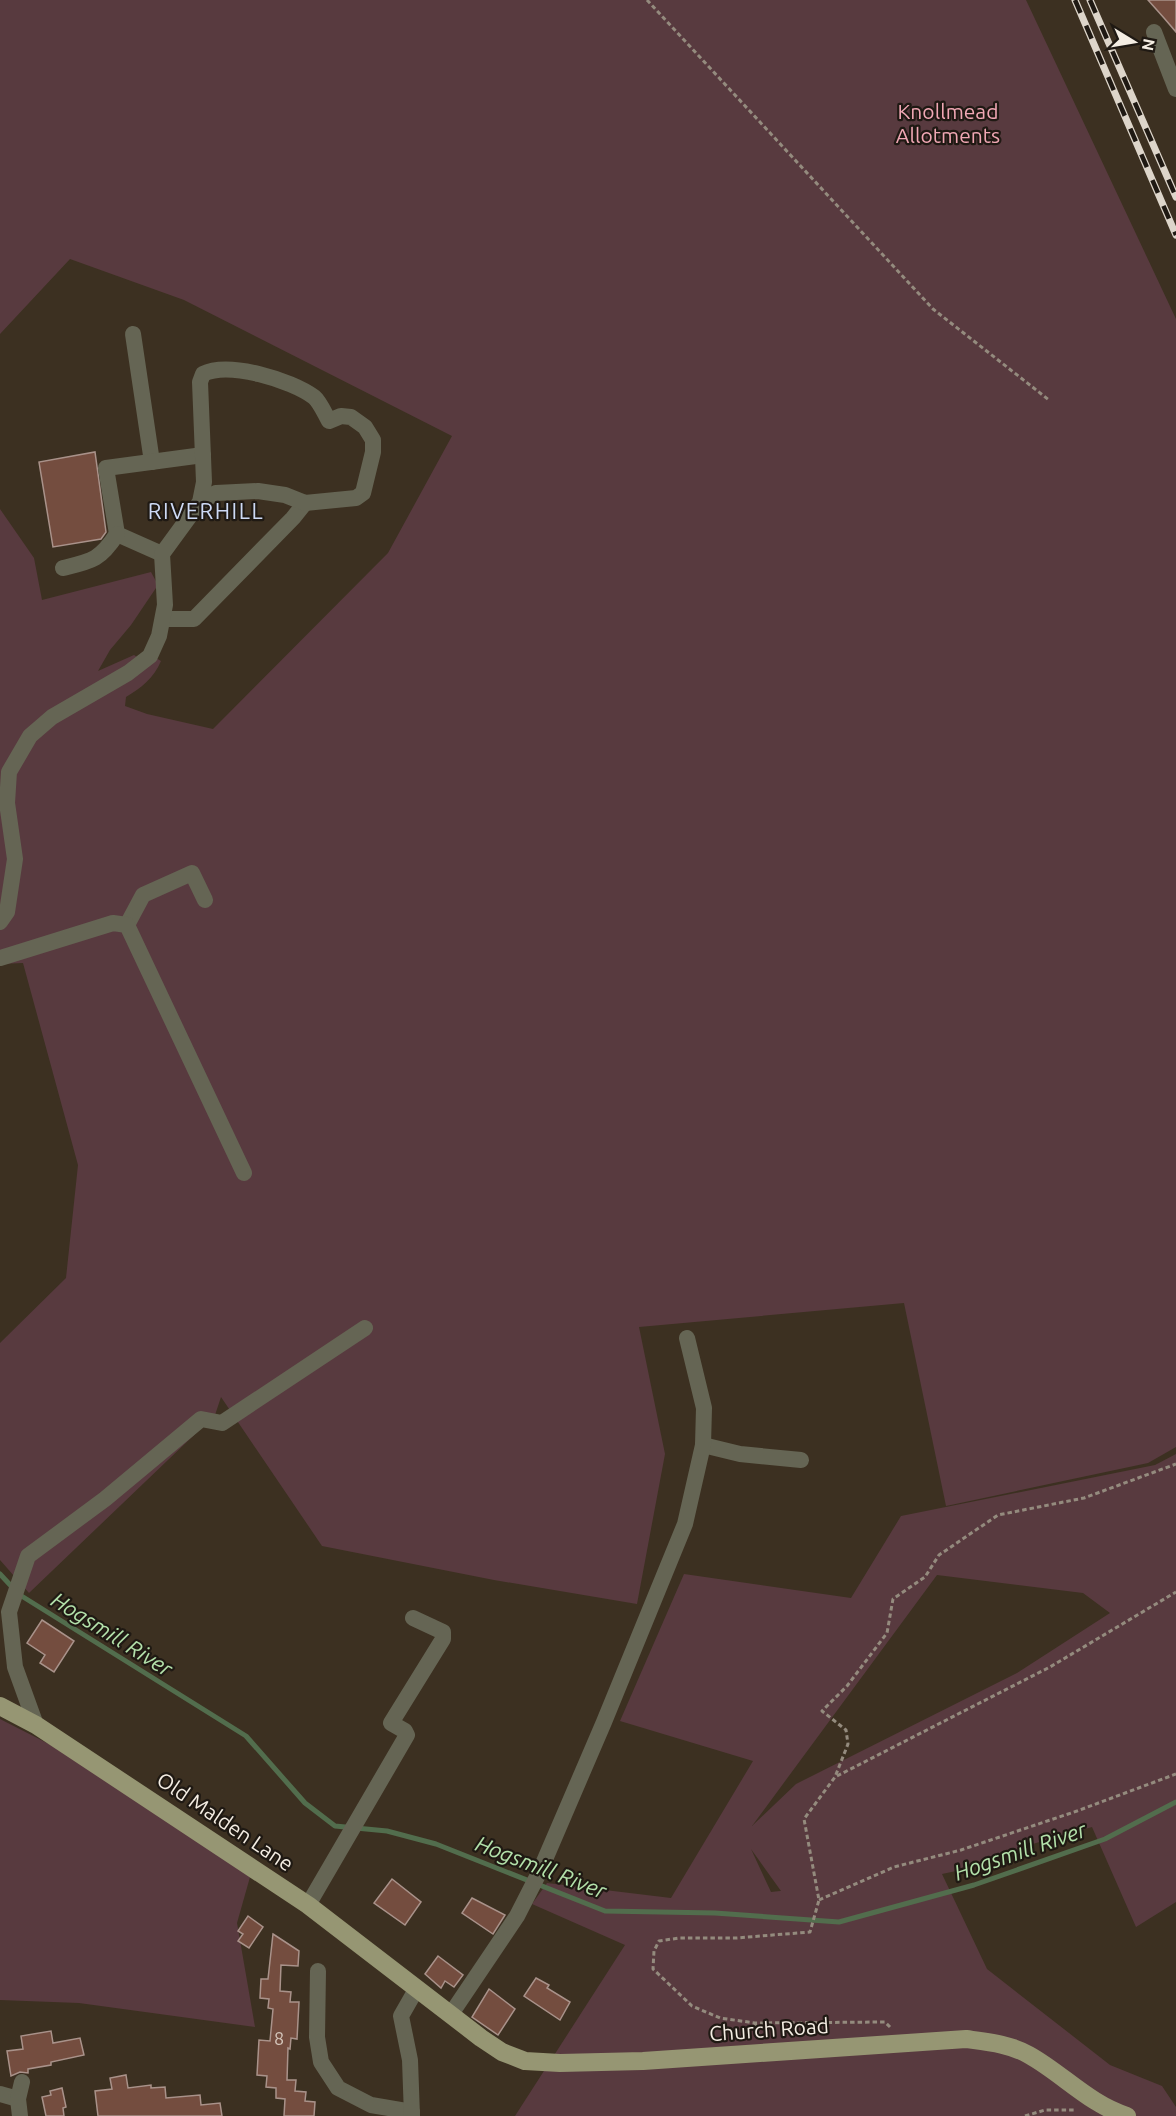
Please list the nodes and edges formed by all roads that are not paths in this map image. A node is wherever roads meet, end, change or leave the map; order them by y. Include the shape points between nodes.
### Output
1 (1154, 32) dead end
2 (1170, 55) edge
3 (1176, 89) edge
4 (133, 334) dead end
5 (203, 455) junction
6 (152, 462) junction
7 (200, 501) junction
8 (305, 502) junction
9 (117, 534) junction
10 (162, 554) junction
11 (63, 568) dead end
12 (163, 619) junction
13 (4, 771) edge
14 (206, 900) dead end
15 (0, 922) edge
16 (127, 925) junction
17 (0, 958) edge
18 (244, 1173) dead end
19 (365, 1328) dead end
20 (687, 1338) dead end
21 (702, 1444) junction
22 (801, 1460) dead end
23 (413, 1618) dead end
24 (0, 1706) edge
25 (36, 1725) junction
26 (308, 1905) junction
27 (318, 1971) dead end
28 (417, 1988) junction
29 (451, 2014) junction
30 (0, 2094) edge
31 (412, 2114) edge
32 (20, 2116) edge
33 (1127, 2116) edge

1 - 2 street
2 - 3 street
4 - 6 street
5 - 6 street
5 - 7 street
5 - 8 street via 202,374 225,369 279,378 316,398 329,421 351,417 365,427 373,440 363,493 356,498
6 - 9 street via 106,468
7 - 8 street via 216,493 258,491
7 - 10 street
8 - 12 street via 194,619
9 - 10 street
9 - 11 street via 94,560
10 - 12 street
12 - 13 street via 150,656 52,717 30,736
13 - 15 street via 15,859 6,912
14 - 16 street via 192,873 143,895
16 - 17 street via 114,923
16 - 18 street
19 - 25 street via 222,1423 201,1419 105,1499 28,1556 9,1612 15,1667
20 - 21 street via 704,1408
21 - 22 street via 740,1454
21 - 29 street via 685,1524 540,1871 517,1916
23 - 26 street via 443,1632 443,1639 391,1723 407,1735
24 - 25 main road, Old Malden Lane
25 - 26 main road, Old Malden Lane
26 - 28 main road, Old Malden Lane
27 - 31 street via 317,2037 321,2062 338,2088 371,2105
28 - 29 main road, Church Road
28 - 31 street via 401,2016 410,2060
29 - 33 main road, Church Road via 502,2052 525,2061 548,2063 643,2061 966,2039 1000,2044 1028,2054 1108,2110
30 - 32 street via 20,2091

